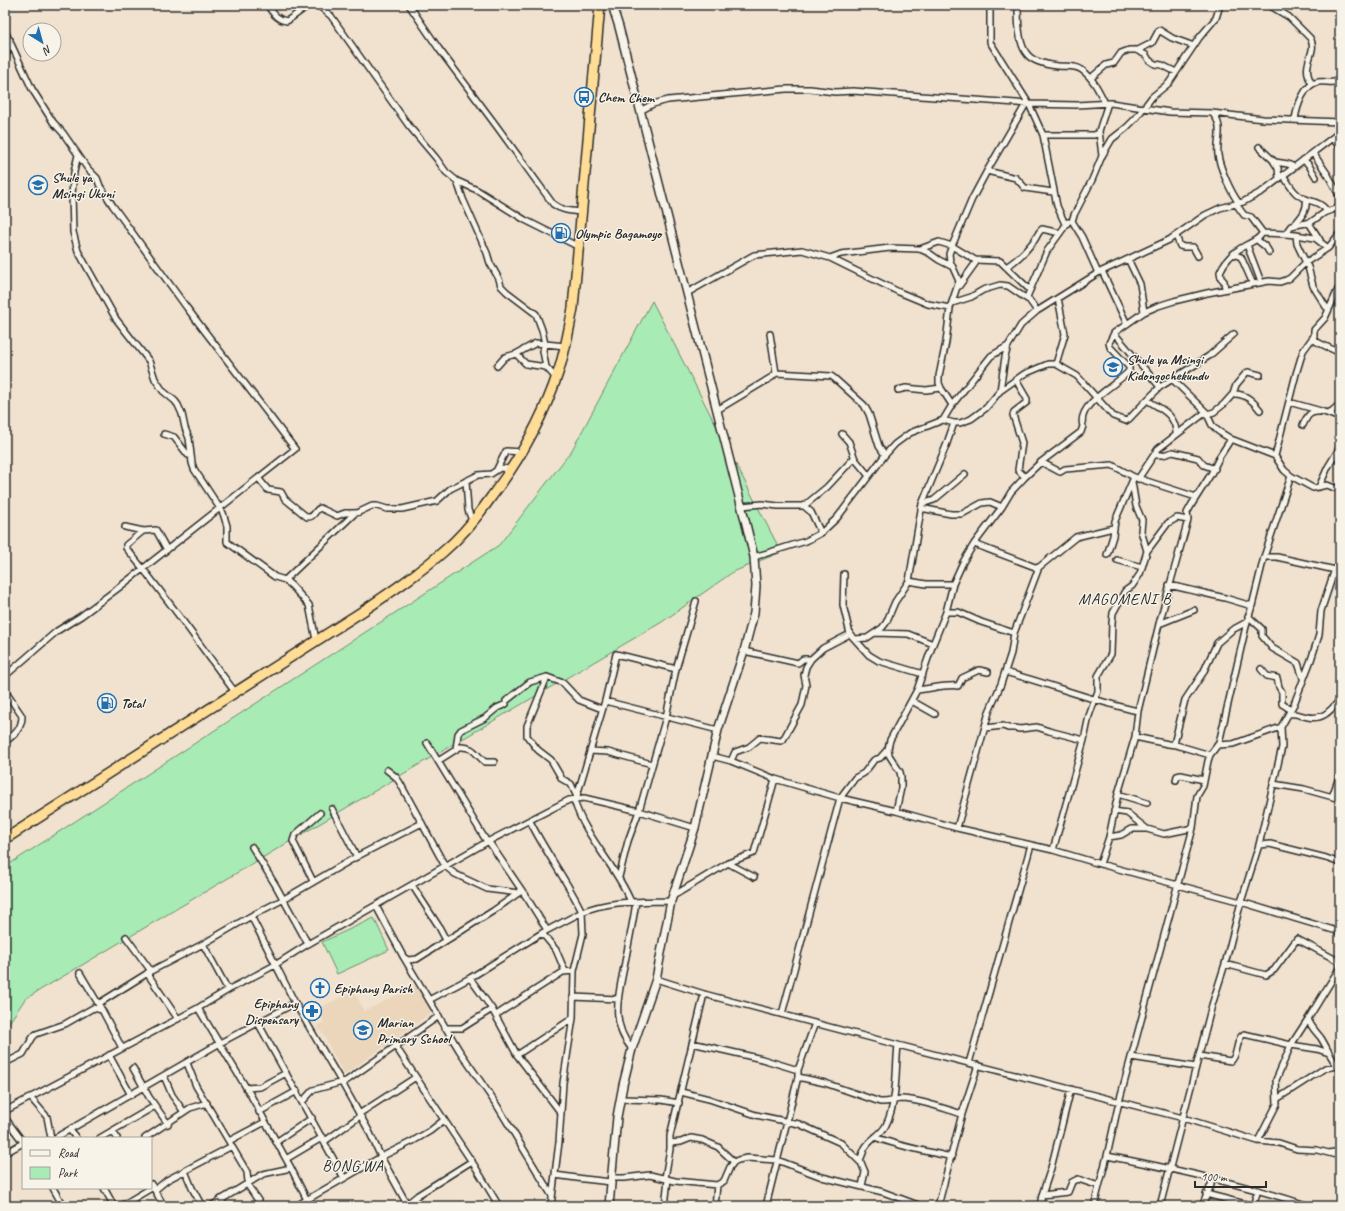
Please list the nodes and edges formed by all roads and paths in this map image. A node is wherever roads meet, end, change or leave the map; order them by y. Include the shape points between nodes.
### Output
1 (267, 5) edge
2 (309, 5) edge
3 (318, 5) edge
4 (409, 5) edge
5 (600, 5) edge
6 (612, 5) edge
7 (990, 5) edge
8 (1220, 5) edge
9 (1269, 5) edge
10 (1018, 6) dead end
11 (5, 31) edge
12 (10, 40) junction
13 (1194, 46) junction
14 (1136, 50) junction
15 (5, 60) edge
16 (1176, 72) junction
17 (1091, 78) junction
18 (1340, 81) edge
19 (1312, 84) junction
20 (1107, 103) junction
21 (1028, 104) junction
22 (1143, 108) junction
23 (640, 111) junction
24 (1212, 113) junction
25 (1295, 119) junction
26 (1340, 122) edge
27 (1340, 132) edge
28 (1099, 133) junction
29 (1043, 135) junction
30 (1332, 138) junction
31 (1259, 147) dead end
32 (1340, 148) edge
33 (1313, 153) junction
34 (78, 155) junction
35 (1102, 156) junction
36 (1303, 160) junction
37 (1274, 162) junction
38 (1294, 167) junction
39 (987, 171) junction
40 (1281, 177) junction
41 (1316, 177) dead end
42 (456, 181) junction
43 (1053, 192) junction
44 (1340, 197) edge
45 (1306, 199) junction
46 (1238, 203) junction
47 (1340, 207) edge
48 (1327, 211) junction
49 (582, 212) junction
50 (1072, 219) junction
51 (1308, 223) junction
52 (1066, 224) junction
53 (1294, 225) junction
54 (1060, 232) junction
55 (1340, 233) edge
56 (1285, 234) junction
57 (1261, 235) dead end
58 (1176, 236) junction
59 (1296, 236) junction
60 (1257, 240) junction
61 (1321, 241) junction
62 (1247, 244) junction
63 (952, 246) junction
64 (579, 247) junction
65 (1328, 248) junction
66 (920, 249) junction
67 (1269, 252) dead end
68 (1233, 254) junction
69 (1198, 256) dead end
70 (830, 258) junction
71 (1128, 258) junction
72 (977, 261) junction
73 (1305, 262) junction
74 (951, 266) junction
75 (1006, 267) junction
76 (1100, 272) junction
77 (1261, 282) junction
78 (1253, 284) junction
79 (1340, 285) edge
80 (956, 289) junction
81 (1225, 289) junction
82 (1030, 290) junction
83 (687, 293) junction
84 (1058, 298) junction
85 (1027, 299) junction
86 (951, 305) junction
87 (1326, 307) dead end
88 (1037, 312) junction
89 (1144, 312) junction
90 (1127, 324) junction
91 (1114, 333) junction
92 (770, 334) dead end
93 (1234, 334) dead end
94 (1313, 338) junction
95 (545, 344) junction
96 (565, 346) junction
97 (1008, 346) junction
98 (1340, 353) edge
99 (516, 354) junction
100 (1056, 364) junction
101 (497, 366) dead end
102 (546, 367) junction
103 (776, 373) junction
104 (1260, 375) dead end
105 (556, 378) junction
106 (1172, 379) junction
107 (1016, 380) junction
108 (941, 388) junction
109 (1160, 388) junction
110 (898, 390) dead end
111 (1000, 391) junction
112 (1233, 394) junction
113 (1095, 398) junction
114 (1147, 400) junction
115 (1289, 402) junction
116 (1295, 404) junction
117 (1340, 404) edge
118 (952, 405) junction
119 (717, 410) junction
120 (1260, 410) dead end
121 (1286, 410) junction
122 (1207, 413) junction
123 (1326, 413) junction
124 (1340, 418) edge
125 (943, 420) junction
126 (954, 423) junction
127 (1303, 425) dead end
128 (164, 434) dead end
129 (842, 434) dead end
130 (1176, 435) junction
131 (1231, 439) junction
132 (1340, 447) edge
133 (522, 452) junction
134 (1154, 454) junction
135 (885, 455) junction
136 (191, 456) junction
137 (1275, 456) junction
138 (854, 458) junction
139 (1041, 462) junction
140 (512, 469) junction
141 (1214, 469) junction
142 (496, 470) junction
143 (965, 474) dead end
144 (869, 476) junction
145 (1291, 476) junction
146 (1025, 477) junction
147 (259, 479) junction
148 (1135, 479) junction
149 (466, 481) junction
150 (1319, 488) junction
151 (1340, 490) edge
152 (1196, 497) junction
153 (742, 506) junction
154 (804, 506) junction
155 (921, 506) junction
156 (1002, 507) junction
157 (220, 509) junction
158 (355, 513) junction
159 (1188, 520) junction
160 (473, 523) junction
161 (125, 527) dead end
162 (1113, 528) junction
163 (143, 531) junction
164 (821, 533) junction
165 (974, 544) junction
166 (167, 550) junction
167 (1147, 551) junction
168 (1107, 555) dead end
169 (754, 557) junction
170 (1264, 557) junction
171 (1117, 560) dead end
172 (1142, 567) junction
173 (143, 568) junction
174 (1038, 568) junction
175 (1338, 570) edge
176 (844, 574) dead end
177 (285, 580) junction
178 (909, 581) junction
179 (953, 584) junction
180 (1169, 585) junction
181 (696, 601) dead end
182 (1252, 606) junction
183 (1194, 610) dead end
184 (946, 612) junction
185 (1248, 616) junction
186 (1247, 622) junction
187 (1159, 624) junction
188 (874, 633) junction
189 (1014, 633) junction
190 (850, 634) junction
191 (854, 639) junction
192 (316, 640) junction
193 (933, 644) junction
194 (744, 651) junction
195 (811, 659) junction
196 (676, 669) junction
197 (1261, 669) dead end
198 (988, 672) dead end
199 (1005, 672) junction
200 (923, 674) junction
201 (5, 676) edge
202 (547, 677) junction
203 (1304, 679) junction
204 (917, 690) junction
205 (5, 691) edge
206 (235, 692) junction
207 (1095, 700) junction
208 (1340, 700) edge
209 (605, 701) junction
210 (912, 702) junction
211 (602, 709) junction
212 (1138, 711) junction
213 (1289, 713) junction
214 (935, 714) dead end
215 (666, 717) junction
216 (1281, 727) junction
217 (985, 728) junction
218 (718, 730) junction
219 (1135, 738) junction
220 (1084, 740) junction
221 (5, 742) edge
222 (427, 743) dead end
223 (1174, 744) junction
224 (1218, 745) junction
225 (888, 749) junction
226 (456, 750) junction
227 (590, 751) junction
228 (1210, 755) junction
229 (712, 756) junction
230 (438, 761) junction
231 (731, 761) junction
232 (494, 762) dead end
233 (652, 764) junction
234 (388, 770) dead end
235 (1340, 774) edge
236 (775, 779) junction
237 (1176, 780) dead end
238 (1204, 780) junction
239 (1272, 784) junction
240 (1118, 794) junction
241 (1332, 797) junction
242 (576, 798) junction
243 (840, 798) junction
244 (1340, 799) edge
245 (1147, 803) dead end
246 (332, 809) dead end
247 (639, 811) junction
248 (896, 811) junction
249 (1114, 811) junction
250 (320, 813) dead end
251 (530, 821) junction
252 (422, 823) junction
253 (695, 828) junction
254 (957, 828) junction
255 (1193, 828) junction
256 (1147, 829) junction
257 (1109, 837) junction
258 (5, 839) edge
259 (488, 842) junction
260 (1031, 845) junction
261 (1259, 845) junction
262 (252, 847) dead end
263 (1053, 850) junction
264 (357, 857) junction
265 (728, 863) junction
266 (1340, 863) edge
267 (1100, 864) junction
268 (445, 866) junction
269 (619, 877) junction
270 (754, 877) dead end
271 (313, 881) junction
272 (1178, 884) junction
273 (412, 885) junction
274 (520, 892) junction
275 (672, 898) junction
276 (284, 899) junction
277 (633, 902) junction
278 (1242, 902) junction
279 (376, 906) junction
280 (582, 912) junction
281 (251, 916) junction
282 (544, 932) junction
283 (1340, 932) edge
284 (126, 937) dead end
285 (446, 940) junction
286 (203, 944) junction
287 (308, 944) junction
288 (404, 958) junction
289 (1340, 962) edge
290 (1225, 964) junction
291 (275, 965) junction
292 (1340, 967) edge
293 (565, 971) junction
294 (574, 971) junction
295 (149, 972) junction
296 (80, 973) dead end
297 (470, 978) junction
298 (656, 979) junction
299 (228, 990) junction
300 (704, 994) junction
301 (573, 997) junction
302 (618, 998) junction
303 (429, 1000) junction
304 (295, 1003) junction
305 (98, 1004) junction
306 (198, 1008) junction
307 (492, 1009) junction
308 (102, 1010) junction
309 (782, 1014) junction
310 (496, 1015) junction
311 (439, 1016) junction
312 (573, 1018) junction
313 (178, 1019) junction
314 (1308, 1019) junction
315 (258, 1023) junction
316 (814, 1023) junction
317 (445, 1028) junction
318 (220, 1043) junction
319 (692, 1043) junction
320 (898, 1045) junction
321 (1291, 1045) junction
322 (396, 1047) junction
323 (122, 1048) junction
324 (632, 1050) junction
325 (1329, 1053) junction
326 (109, 1055) junction
327 (517, 1055) junction
328 (1199, 1056) junction
329 (1131, 1057) junction
330 (969, 1062) junction
331 (5, 1063) edge
332 (187, 1063) junction
333 (978, 1065) junction
334 (1196, 1067) junction
335 (1339, 1067) edge
336 (133, 1068) dead end
337 (798, 1070) junction
338 (286, 1073) junction
339 (164, 1076) junction
340 (416, 1077) junction
341 (798, 1077) junction
342 (342, 1082) junction
343 (145, 1087) junction
344 (246, 1088) junction
345 (1071, 1089) junction
346 (296, 1091) junction
347 (681, 1092) junction
348 (131, 1095) junction
349 (30, 1097) junction
350 (621, 1099) junction
351 (1277, 1099) junction
352 (894, 1100) junction
353 (302, 1102) junction
354 (1119, 1102) junction
355 (207, 1103) junction
356 (679, 1103) junction
357 (155, 1106) junction
358 (5, 1110) edge
359 (184, 1112) junction
360 (259, 1112) junction
361 (561, 1113) junction
362 (962, 1114) junction
363 (360, 1115) junction
364 (5, 1118) edge
365 (312, 1118) junction
366 (1183, 1118) junction
367 (444, 1120) junction
368 (786, 1121) junction
369 (265, 1122) junction
370 (168, 1124) junction
371 (70, 1130) junction
372 (113, 1130) junction
373 (51, 1137) edge
374 (57, 1137) edge
375 (75, 1137) edge
376 (102, 1137) edge
377 (116, 1137) edge
378 (147, 1137) edge
379 (875, 1137) junction
380 (324, 1139) junction
381 (22, 1141) edge
382 (1258, 1141) junction
383 (276, 1142) junction
384 (670, 1142) junction
385 (22, 1143) edge
386 (230, 1144) junction
387 (1340, 1151) edge
388 (5, 1153) edge
389 (1328, 1153) junction
390 (381, 1156) junction
391 (952, 1156) junction
392 (1107, 1156) junction
393 (1340, 1156) edge
394 (286, 1159) junction
395 (777, 1160) junction
396 (472, 1161) junction
397 (734, 1162) junction
398 (860, 1162) junction
399 (291, 1168) junction
400 (1171, 1168) junction
401 (185, 1171) junction
402 (555, 1175) junction
403 (344, 1178) junction
404 (666, 1178) junction
405 (1212, 1178) junction
406 (611, 1180) junction
407 (248, 1183) junction
408 (717, 1185) junction
409 (862, 1186) junction
410 (1099, 1186) junction
411 (153, 1187) edge
412 (54, 1189) edge
413 (105, 1189) edge
414 (150, 1189) edge
415 (1258, 1190) junction
416 (1206, 1194) junction
417 (1042, 1195) junction
418 (552, 1196) junction
419 (221, 1199) junction
420 (306, 1200) junction
421 (5, 1201) edge
422 (259, 1202) dead end
423 (408, 1205) edge
424 (1303, 1205) edge
425 (8, 1206) edge
426 (63, 1206) edge
427 (114, 1206) edge
428 (121, 1206) edge
429 (164, 1206) edge
430 (202, 1206) edge
431 (211, 1206) edge
432 (224, 1206) edge
433 (296, 1206) edge
434 (310, 1206) edge
435 (497, 1206) edge
436 (551, 1206) edge
437 (609, 1206) edge
438 (665, 1206) edge
439 (715, 1206) edge
440 (767, 1206) edge
441 (921, 1206) edge
442 (938, 1206) edge
443 (1040, 1206) edge
444 (1094, 1206) edge
445 (1160, 1206) edge
446 (1202, 1206) edge
447 (1253, 1206) edge
448 (1310, 1206) edge

1 - 2 street via 276,17 287,21
3 - 42 street via 331,16 409,126
4 - 49 street via 553,204 566,211
5 - 49 highway
6 - 23 main road
7 - 21 street via 991,44
8 - 13 street via 1216,18
9 - 19 street via 1289,17 1310,38 1312,52 1306,70
10 - 17 street via 1021,41 1028,55 1046,64 1081,69
11 - 12 street
12 - 15 street
12 - 34 street via 32,89
13 - 14 street via 1159,30 1153,42
13 - 16 street
14 - 16 street via 1155,64
14 - 17 street via 1121,53 1114,63 1106,65
16 - 22 street via 1166,86
17 - 20 street
18 - 19 street
19 - 25 street via 1299,101
20 - 21 street
20 - 22 street
20 - 28 street
21 - 23 street via 853,91 830,92 804,88 668,100
21 - 29 street
21 - 39 street
22 - 24 street via 1170,112
22 - 35 street via 1130,124 1113,138
23 - 83 main road
24 - 25 street
24 - 46 street via 1220,131 1218,150 1222,167
25 - 26 street
27 - 30 street
28 - 29 street
28 - 35 street
29 - 43 street
30 - 32 street
30 - 33 street
31 - 37 street
33 - 36 street
33 - 44 street
34 - 136 street via 72,194 73,232 78,251 116,319 148,359 155,379 163,391 178,405 190,438
34 - 147 street via 97,178 112,206 187,308 295,449
35 - 50 street
36 - 38 street
36 - 41 street
37 - 38 street
37 - 40 street
38 - 40 street
39 - 43 street via 1017,178 1025,188
39 - 63 street
40 - 45 street via 1296,193
40 - 46 street via 1263,191
42 - 64 street
42 - 95 street via 501,286 536,314
43 - 52 street via 1058,210
45 - 48 street via 1319,203
45 - 53 street via 1305,211
46 - 56 street via 1244,215 1251,217 1263,233
46 - 58 street via 1206,215
47 - 48 street
48 - 51 street
49 - 64 highway
50 - 52 street
50 - 76 street
51 - 53 street
51 - 61 street
52 - 54 street
53 - 56 street
54 - 75 street via 1042,229 1034,242
54 - 82 street via 1043,259
55 - 65 street
56 - 59 street
57 - 60 street
58 - 69 street via 1180,246 1193,247
58 - 71 street
59 - 61 street via 1312,237
59 - 73 street
60 - 62 street
60 - 67 street
61 - 65 street
62 - 68 street
62 - 77 street
63 - 66 street via 938,242
63 - 72 street
63 - 74 street via 949,254
64 - 96 highway via 574,308
65 - 73 street
66 - 70 street via 890,248 841,254
66 - 74 street
68 - 78 street via 1241,257
68 - 81 street via 1220,272
70 - 83 street via 802,250 754,255
70 - 86 street via 920,301 932,305
71 - 76 street
71 - 89 street via 1140,284
72 - 75 street via 996,260
72 - 80 street
73 - 77 street via 1286,280
73 - 87 street via 1313,286
74 - 80 street via 958,279
75 - 82 street
76 - 84 street
76 - 90 street
77 - 78 street
78 - 81 street
79 - 94 street via 1325,318 1314,330
80 - 86 street
81 - 89 street via 1174,301
82 - 85 street
83 - 119 main road
84 - 88 street
84 - 100 street via 1065,330
85 - 86 street via 1008,286 1000,286 983,290 971,298
85 - 88 street
86 - 108 street via 939,376
88 - 97 street via 1021,325
89 - 90 street
90 - 91 street
91 - 109 street
91 - 113 street via 1109,343 1110,347 1130,369
92 - 103 street
93 - 106 street via 1209,356
94 - 98 street
94 - 115 street via 1301,356
95 - 96 street
95 - 99 street via 536,342
95 - 102 street via 543,351
96 - 105 highway
97 - 111 street
97 - 118 street via 991,356
99 - 101 street via 505,357
99 - 102 street via 526,364
100 - 107 street via 1048,364
100 - 113 street via 1076,376
102 - 105 street
103 - 119 street
103 - 135 street via 834,378 864,405 879,446
104 - 112 street via 1246,373 1236,385
105 - 133 highway
106 - 109 street
106 - 122 street
107 - 111 street
107 - 146 street via 1027,400 1013,415 1022,443 1018,470
108 - 110 street
108 - 118 street
109 - 114 street
111 - 126 street via 986,408 971,419
112 - 120 street via 1249,398
112 - 122 street via 1220,407
113 - 114 street via 1113,416 1126,421
113 - 139 street via 1082,415 1081,432
114 - 130 street via 1171,416
115 - 116 street
115 - 121 street
116 - 121 street
116 - 123 street
117 - 123 street
118 - 125 street
119 - 153 main road
121 - 137 street
122 - 130 street
122 - 131 street via 1216,429
123 - 124 street
123 - 127 street via 1311,412
125 - 126 street
125 - 135 street via 910,432
126 - 155 street
128 - 136 street via 174,437
129 - 138 street via 849,442
130 - 134 street
131 - 137 street
131 - 141 street
132 - 150 street
133 - 140 highway
133 - 142 street via 506,451
134 - 141 street via 1173,452 1198,458 1203,464
134 - 148 street
135 - 144 street
136 - 157 street via 194,469
137 - 145 street
138 - 144 street
138 - 154 street via 827,487
139 - 146 street
139 - 148 street via 1060,472 1065,469 1112,465
140 - 142 street
140 - 160 highway
141 - 152 street
142 - 149 street via 491,474 478,475
143 - 155 street via 934,500
144 - 164 street
145 - 150 street
145 - 170 street
146 - 156 street
147 - 157 street
147 - 158 street via 268,490 281,493 307,517 312,517 320,508 337,516
148 - 152 street
148 - 162 street
148 - 167 street via 1136,506 1142,520 1141,531
149 - 158 street via 450,489 437,501 402,509 372,506
149 - 160 street via 468,510
150 - 151 street via 1327,485
152 - 159 street via 1187,513
153 - 154 street
153 - 169 main road
154 - 164 street via 811,512
155 - 156 street via 951,514 962,514 982,503 990,502
155 - 178 street
156 - 165 street
157 - 166 street
157 - 177 street via 227,526 228,543 275,577
158 - 177 street
159 - 167 street via 1177,518 1168,523
159 - 180 street
160 - 192 highway via 445,551 405,583
161 - 163 street
162 - 168 street
162 - 174 street via 1076,537
163 - 166 street via 157,531
163 - 173 street via 126,546
164 - 169 street via 806,541
165 - 174 street
165 - 179 street
166 - 173 street
167 - 172 street
169 - 194 main road via 754,613
170 - 175 street via 1277,557
170 - 182 street
171 - 172 street
172 - 207 street via 1113,614 1111,654 1098,675 1099,687
173 - 201 street via 81,616 57,631
173 - 206 street
174 - 189 street
175 - 203 street via 1321,611 1319,635
176 - 190 street via 843,605
177 - 192 street via 309,605
178 - 179 street
178 - 188 street via 894,602 886,623
179 - 184 street
180 - 182 street
180 - 187 street
181 - 196 street
182 - 185 street
183 - 187 street
184 - 189 street via 958,612
184 - 193 street
185 - 186 street
185 - 203 street via 1261,629 1262,636 1272,648 1298,663
186 - 223 street via 1232,630 1217,643 1203,673 1185,700
186 - 224 street
187 - 212 street
188 - 191 street via 865,639
188 - 193 street via 908,634
189 - 199 street
190 - 191 street
190 - 195 street via 823,648
191 - 200 street via 869,655 879,661
192 - 206 highway
193 - 200 street
194 - 195 street via 798,663 803,659
194 - 218 main road
195 - 231 street via 804,676 806,685 802,705 784,739 781,741 760,738 749,747 737,751
196 - 209 street via 616,654
196 - 215 street
197 - 213 street via 1267,676 1277,678 1282,692 1282,704 1287,707
198 - 204 street via 979,670 962,678 958,686
199 - 207 street
199 - 217 street
200 - 204 street
202 - 211 street via 563,683 579,700
202 - 226 street via 530,682 485,718 461,730
202 - 242 street via 527,726 527,736 538,750 551,760 562,779 571,784
203 - 213 street
204 - 210 street
205 - 221 street via 22,716 18,730
206 - 258 highway
207 - 212 street
207 - 220 street
208 - 213 street via 1324,716 1308,717
209 - 211 street
209 - 215 street
210 - 214 street
210 - 225 street via 890,740
211 - 227 street
212 - 219 street
213 - 216 street
215 - 218 street
215 - 233 street
216 - 224 street via 1232,744
216 - 239 street via 1282,746
217 - 220 street via 1003,726 1021,729 1037,726
217 - 254 street
218 - 229 main road
219 - 223 street
219 - 240 street
220 - 263 street
222 - 230 street
223 - 228 street
224 - 228 street
225 - 243 street via 881,758 874,760 864,773 855,778
225 - 248 street via 901,777
226 - 230 street
226 - 232 street via 462,746 472,749 484,761
227 - 233 street via 608,752
227 - 242 street
228 - 238 street
229 - 231 street
229 - 253 main road
230 - 259 street
231 - 236 street
233 - 247 street
234 - 252 street via 400,783
235 - 241 street
236 - 243 street
236 - 265 street via 754,853
237 - 238 street via 1181,775
238 - 255 street via 1197,796
239 - 241 street
239 - 261 street
240 - 245 street
240 - 249 street
241 - 244 street
242 - 247 street
242 - 251 street
242 - 269 street via 579,817
243 - 248 street
243 - 309 street
246 - 264 street
247 - 253 street
247 - 269 street
248 - 254 street
249 - 256 street via 1127,813
249 - 257 street
250 - 271 street via 295,835 292,842
251 - 259 street
251 - 280 street
252 - 264 street
252 - 268 street
253 - 275 main road
254 - 260 street
255 - 256 street via 1164,834
255 - 272 street
256 - 257 street via 1130,829 1121,835
257 - 267 street
259 - 268 street
259 - 274 street
260 - 263 street
260 - 330 street
261 - 266 street via 1284,847
261 - 278 street
262 - 276 street
263 - 267 street
264 - 271 street
265 - 270 street
265 - 275 street
267 - 272 street
268 - 273 street
268 - 274 street via 455,874 489,889
269 - 277 street
271 - 276 street
272 - 278 street
272 - 329 street
273 - 279 street
273 - 285 street
274 - 282 street
274 - 285 street
275 - 277 street
275 - 298 main road
276 - 281 street
276 - 287 street
277 - 280 street via 594,907
277 - 302 street
278 - 283 street
278 - 290 street
279 - 287 street
279 - 288 street
280 - 282 street
280 - 294 street via 583,934
281 - 286 street
281 - 291 street
282 - 293 street via 556,950
282 - 297 street
284 - 295 street
285 - 288 street via 417,959
286 - 295 street
286 - 299 street
287 - 291 street
288 - 303 street
289 - 290 street via 1297,939 1270,974
290 - 328 street
291 - 299 street
291 - 304 street
292 - 314 street
293 - 294 street
293 - 310 street
294 - 301 street
295 - 305 street
295 - 313 street
296 - 305 street
297 - 303 street
297 - 307 street
298 - 300 street
298 - 324 main road
299 - 306 street
300 - 309 street
300 - 319 street
301 - 302 street
301 - 312 street
302 - 324 street via 619,1025
303 - 311 street
304 - 315 street
304 - 342 street
305 - 308 street
306 - 313 street
306 - 318 street
307 - 310 street
307 - 317 street via 462,1028
308 - 323 street
308 - 331 street via 93,1008 66,1024 39,1032 23,1054
309 - 316 street
310 - 327 street
311 - 317 street
311 - 322 street
312 - 327 street
312 - 361 street
313 - 323 street
314 - 321 street
314 - 325 street
315 - 318 street
315 - 338 street
316 - 320 street
316 - 337 street
317 - 418 street via 519,1140
318 - 332 street
318 - 344 street
319 - 337 street
319 - 347 street
320 - 330 street
320 - 352 street
321 - 325 street
321 - 328 street via 1244,1034 1240,1037 1231,1061
321 - 351 street via 1276,1080
322 - 340 street
322 - 342 street
323 - 326 street
324 - 350 main road
325 - 335 street
326 - 348 street
326 - 349 street
327 - 361 street
328 - 334 street
329 - 334 street
329 - 354 street
330 - 333 street
332 - 339 street
332 - 355 street via 193,1080
333 - 345 street
333 - 362 street
334 - 366 street
335 - 351 street via 1325,1068
336 - 343 street
337 - 341 street
338 - 344 street via 260,1087
338 - 346 street
339 - 343 street
339 - 359 street via 172,1095
340 - 363 street
340 - 367 street
341 - 352 street via 825,1082 880,1102
341 - 368 street
342 - 353 street via 314,1090
342 - 363 street
343 - 348 street
343 - 357 street
344 - 360 street
345 - 354 street
345 - 417 street
346 - 353 street
346 - 360 street
347 - 356 street
347 - 368 street via 756,1115
348 - 371 street
349 - 358 street
349 - 373 street via 47,1117
350 - 356 street
350 - 406 main road
351 - 382 street via 1277,1104
352 - 362 street via 917,1100
352 - 379 street via 886,1126
353 - 365 street
354 - 366 street
354 - 392 street
355 - 359 street via 196,1105
355 - 386 street
356 - 384 street
357 - 370 street
357 - 372 street
359 - 370 street
360 - 369 street
361 - 402 street
362 - 391 street
363 - 380 street
363 - 390 street
364 - 381 street
365 - 380 street
365 - 383 street
366 - 382 street
366 - 400 street
367 - 390 street via 413,1141
367 - 396 street
368 - 395 street
368 - 398 street via 799,1124 841,1143
369 - 383 street
369 - 386 street
370 - 378 street
371 - 374 street
371 - 375 street
372 - 376 street
372 - 377 street
379 - 391 street via 903,1147
379 - 398 street via 865,1148
380 - 394 street
380 - 403 street
382 - 389 street
383 - 394 street
384 - 397 street via 681,1142 691,1138 702,1140 718,1147
384 - 404 street
385 - 388 street
386 - 401 street
386 - 407 street via 247,1172
387 - 389 street
389 - 393 street
390 - 403 street
390 - 423 street
391 - 442 street
392 - 400 street
392 - 410 street
394 - 399 street
395 - 397 street via 747,1158
395 - 409 street via 822,1177
395 - 440 street
396 - 423 street via 418,1195
396 - 435 street
397 - 408 street via 724,1181
398 - 409 street via 865,1172
399 - 407 street via 269,1172
399 - 420 street
400 - 405 street
400 - 445 street
401 - 411 street
401 - 430 street
402 - 406 street via 584,1180
402 - 418 street
403 - 420 street
404 - 406 street via 650,1175
404 - 408 street
404 - 438 street
405 - 415 street
405 - 416 street
406 - 437 main road
407 - 419 street
407 - 422 street
408 - 439 street
409 - 441 street
410 - 417 street via 1078,1179 1072,1182 1068,1192
410 - 444 street
411 - 429 street
412 - 426 street
413 - 427 street
414 - 428 street
415 - 424 street
415 - 447 street
416 - 446 street
416 - 447 street
417 - 443 street
418 - 436 street
419 - 431 street
419 - 432 street
420 - 433 street
420 - 434 street
421 - 425 street
424 - 448 street

